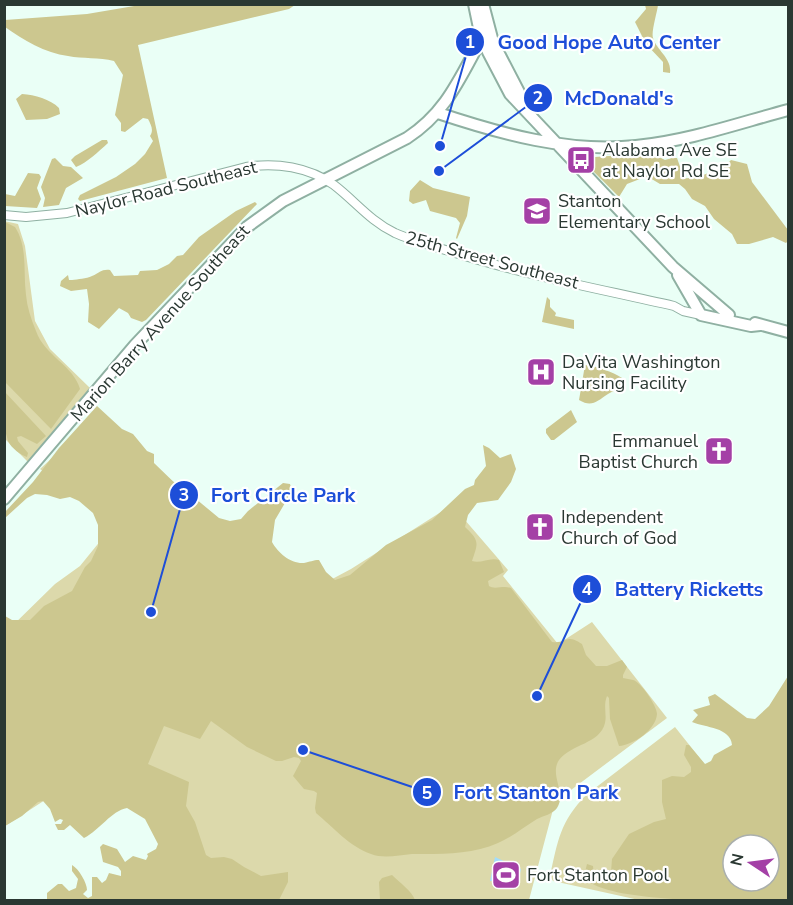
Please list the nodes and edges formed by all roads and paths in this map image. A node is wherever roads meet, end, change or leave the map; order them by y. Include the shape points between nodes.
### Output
1 (474, 4) edge
2 (483, 4) edge
3 (486, 34) junction
4 (789, 110) edge
5 (438, 113) junction
6 (557, 144) junction
7 (325, 180) junction
8 (4, 215) edge
9 (673, 267) junction
10 (699, 311) junction
11 (729, 315) junction
12 (760, 325) junction
13 (789, 332) edge
14 (4, 499) edge

1 - 3 main road
2 - 3 main road
3 - 5 main road, Marion Barry Avenue Southeast
3 - 6 main road via 520,94 522,106
4 - 6 main road via 649,144 603,148
5 - 6 main road
5 - 7 main road, Marion Barry Avenue Southeast via 406,138
6 - 9 main road
7 - 8 street, Naylor Road Southeast via 289,166 256,165 67,213
7 - 10 street, 25th Street Southeast via 364,213 401,235 502,266
7 - 14 main road, Marion Barry Avenue Southeast via 269,209 242,231 135,345
9 - 10 main road
9 - 11 main road
10 - 11 main road
10 - 12 main road
11 - 12 main road
12 - 13 main road

